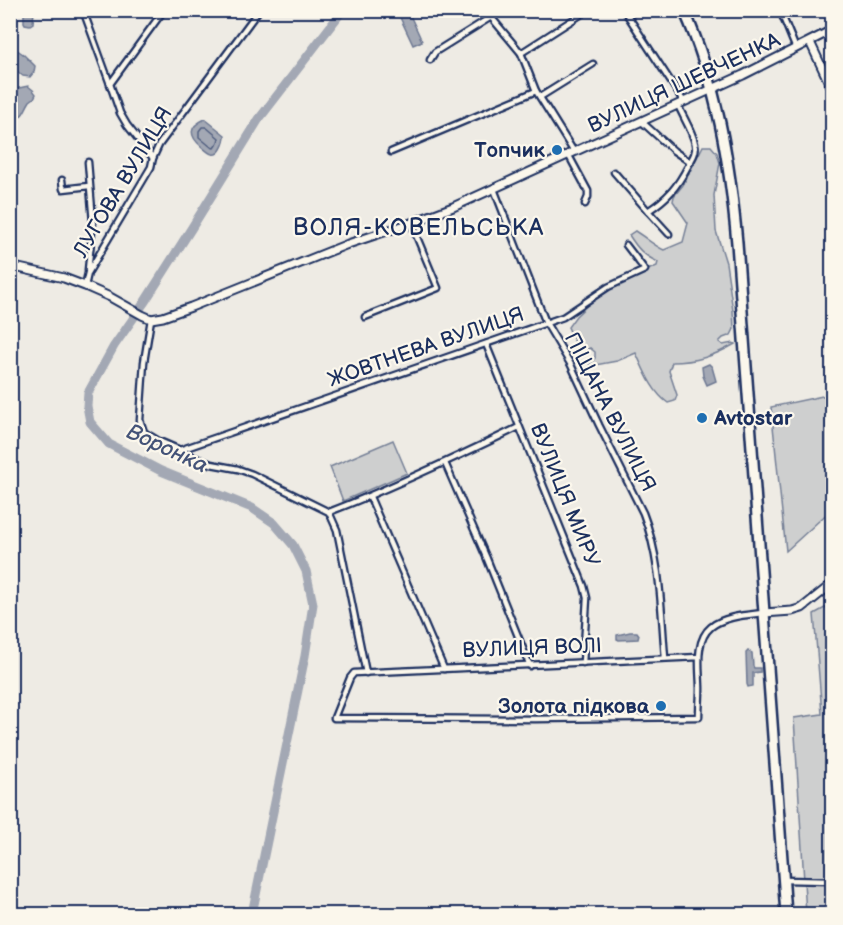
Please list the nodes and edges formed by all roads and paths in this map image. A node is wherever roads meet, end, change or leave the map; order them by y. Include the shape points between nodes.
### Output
1 (83, 10) edge
2 (164, 10) edge
3 (259, 10) edge
4 (588, 10) edge
5 (624, 10) edge
6 (684, 10) edge
7 (780, 10) edge
8 (832, 30) edge
9 (810, 42) junction
10 (796, 49) junction
11 (521, 53) junction
12 (430, 60) dead end
13 (593, 64) dead end
14 (110, 84) junction
15 (712, 89) junction
16 (832, 89) edge
17 (537, 91) junction
18 (540, 98) junction
19 (681, 104) junction
20 (642, 122) junction
21 (391, 152) dead end
22 (574, 152) junction
23 (153, 158) junction
24 (88, 162) dead end
25 (690, 162) junction
26 (615, 172) dead end
27 (62, 180) dead end
28 (89, 186) junction
29 (495, 189) junction
30 (585, 204) dead end
31 (648, 211) junction
32 (411, 223) junction
33 (669, 234) dead end
34 (626, 245) dead end
35 (10, 266) edge
36 (88, 273) junction
37 (85, 286) junction
38 (365, 317) dead end
39 (151, 319) junction
40 (546, 323) junction
41 (486, 344) junction
42 (519, 427) junction
43 (180, 450) junction
44 (445, 463) junction
45 (370, 496) junction
46 (329, 512) junction
47 (831, 587) edge
48 (764, 613) junction
49 (699, 657) junction
50 (665, 658) junction
51 (583, 663) junction
52 (530, 666) junction
53 (444, 669) junction
54 (366, 673) junction
55 (784, 880) junction
56 (832, 881) edge
57 (786, 915) edge

1 - 14 street
2 - 14 street
3 - 23 street, ЛУГОВА ВУЛИЦЯ
4 - 11 street
5 - 19 street
6 - 15 highway
7 - 10 street
8 - 9 street, ВУЛИЦЯ ШЕВЧЕНКА
9 - 10 street, ВУЛИЦЯ ШЕВЧЕНКА
9 - 16 street
10 - 15 street, ВУЛИЦЯ ШЕВЧЕНКА
11 - 12 street via 491,17 435,52
11 - 17 street
13 - 18 street
14 - 23 street via 120,113
15 - 19 street, ВУЛИЦЯ ШЕВЧЕНКА
15 - 48 highway via 732,188
17 - 18 street
17 - 21 street
18 - 22 street
19 - 20 street, ВУЛИЦЯ ШЕВЧЕНКА
19 - 25 street via 695,143
20 - 22 street, ВУЛИЦЯ ШЕВЧЕНКА
20 - 25 street
22 - 29 street, ВУЛИЦЯ ШЕВЧЕНКА
22 - 30 street via 588,191
23 - 36 street, ЛУГОВА ВУЛИЦЯ
24 - 28 street
25 - 31 street via 672,192
26 - 31 street
27 - 28 street via 63,189
28 - 36 street via 93,222
29 - 32 street, ВУЛИЦЯ ШЕВЧЕНКА
29 - 40 street, ПІЩАНА ВУЛИЦЯ
31 - 33 street
32 - 38 street via 438,288
32 - 39 street, ВУЛИЦЯ ШЕВЧЕНКА
34 - 40 street, ЖОВТНЕВА ВУЛИЦЯ via 645,270
35 - 37 street
36 - 37 street, ЛУГОВА ВУЛИЦЯ
37 - 39 street
39 - 43 street via 141,425 144,432
40 - 41 street, ЖОВТНЕВА ВУЛИЦЯ
40 - 50 street, ПІЩАНА ВУЛИЦЯ via 571,365 643,513 654,548
41 - 42 street, ВУЛИЦЯ МИРУ
41 - 43 street, ЖОВТНЕВА ВУЛИЦЯ
42 - 44 street
42 - 51 street, ВУЛИЦЯ МИРУ via 584,586 587,598
43 - 46 street via 211,464 252,474
44 - 45 street
44 - 52 street
45 - 46 street
45 - 53 street
46 - 54 street via 337,530
47 - 48 street via 802,608
48 - 49 street via 712,625
48 - 55 highway
49 - 50 street, ВУЛИЦЯ ВОЛІ
49 - 54 street via 699,717 334,718 350,678 354,673
50 - 51 street, ВУЛИЦЯ ВОЛІ
51 - 52 street, ВУЛИЦЯ ВОЛІ
52 - 53 street, ВУЛИЦЯ ВОЛІ
53 - 54 street, ВУЛИЦЯ ВОЛІ
55 - 56 street
55 - 57 highway

